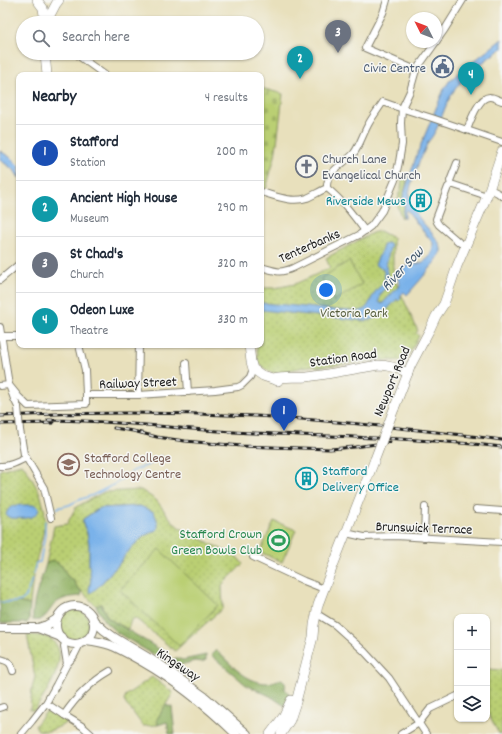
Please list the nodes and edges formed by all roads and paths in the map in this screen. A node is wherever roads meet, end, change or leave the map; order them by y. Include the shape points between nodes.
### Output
1 (37, 0) edge
2 (59, 0) edge
3 (387, 0) edge
4 (463, 0) edge
5 (45, 16) edge
6 (50, 16) edge
7 (442, 33) edge
8 (432, 48) edge
9 (45, 60) edge
10 (84, 60) edge
11 (416, 70) junction
12 (46, 72) edge
13 (102, 72) edge
14 (502, 101) edge
15 (402, 108) junction
16 (467, 130) junction
17 (502, 142) edge
18 (502, 151) edge
19 (457, 163) dead end
20 (451, 185) junction
21 (327, 188) junction
22 (264, 193) edge
23 (489, 193) junction
24 (502, 196) edge
25 (365, 231) junction
26 (467, 246) junction
27 (16, 267) edge
28 (264, 269) edge
29 (0, 280) edge
30 (0, 327) edge
31 (1, 336) edge
32 (16, 336) edge
33 (80, 348) edge
34 (139, 348) edge
35 (249, 348) edge
36 (186, 363) dead end
37 (253, 369) junction
38 (408, 373) junction
39 (9, 385) junction
40 (0, 386) edge
41 (188, 392) junction
42 (86, 395) junction
43 (138, 395) junction
44 (26, 458) junction
45 (0, 466) edge
46 (425, 507) dead end
47 (476, 509) dead end
48 (502, 511) edge
49 (51, 518) dead end
50 (346, 533) junction
51 (424, 538) junction
52 (502, 542) edge
53 (253, 557) dead end
54 (324, 589) junction
55 (317, 614) junction
56 (57, 618) junction
57 (93, 620) junction
58 (314, 625) junction
59 (0, 628) edge
60 (38, 628) junction
61 (64, 640) junction
62 (83, 641) junction
63 (0, 659) edge
64 (67, 664) junction
65 (106, 671) dead end
66 (13, 672) dead end
67 (303, 678) junction
68 (294, 693) junction
69 (454, 697) edge
70 (46, 703) junction
71 (64, 715) junction
72 (419, 723) junction
73 (21, 734) edge
74 (91, 734) edge
75 (236, 734) edge
76 (247, 734) edge
77 (270, 734) edge
78 (281, 734) edge
79 (401, 734) edge
80 (426, 734) edge

1 - 5 highway
2 - 6 highway
3 - 11 street via 365,48
4 - 7 street
8 - 11 street
9 - 12 highway
10 - 13 street
11 - 15 street
14 - 16 street via 491,97 481,100
15 - 16 street
15 - 21 street via 383,102 354,153 330,175
15 - 25 street, Tenterbanks via 402,144 395,180 382,211
16 - 17 street
18 - 23 highway, Newport Road
19 - 20 street via 450,181
20 - 23 street
20 - 26 street via 448,187 436,222
21 - 22 street via 298,200 278,198
21 - 25 street via 349,209
23 - 24 street via 498,192
23 - 26 highway, Newport Road
25 - 28 street, Tenterbanks via 286,271
26 - 38 highway, Newport Road via 444,304
27 - 29 street
30 - 31 street
31 - 32 street
31 - 39 street
33 - 42 street via 85,370
34 - 43 street
35 - 37 highway
36 - 41 street
37 - 38 highway, Station Road via 263,376 273,378 323,375 378,365 395,367
37 - 41 street, Railway Street via 250,377 238,387
38 - 50 highway, Newport Road, bridge
39 - 40 street
39 - 42 street, Railway Street via 28,406 86,404
39 - 44 street, bridge via 18,407
41 - 43 street, Railway Street
42 - 43 street, Railway Street
44 - 45 street via 4,467
44 - 49 street via 44,488
46 - 51 street
47 - 48 street
50 - 51 street, Brunswick Terrace via 364,537
50 - 54 highway, Newport Road
51 - 52 street, Brunswick Terrace
53 - 54 street
54 - 55 highway, Newport Road
55 - 58 highway, Newport Road
55 - 72 street via 335,624 364,650 389,678
56 - 57 main road, Kingsway via 64,609 80,606 90,613
56 - 60 main road
56 - 61 main road via 58,634
57 - 62 main road via 92,632
57 - 76 main road, Kingsway via 115,638 162,666 205,697
58 - 67 highway, Newport Road
58 - 68 highway, Newport Road via 308,637
59 - 60 main road
60 - 61 main road
61 - 62 main road, Kingsway via 71,643
61 - 64 street
62 - 64 street
62 - 75 main road, Kingsway via 110,645 158,671 189,692
63 - 66 street via 9,662
64 - 70 street
65 - 71 street via 75,699
67 - 68 highway
67 - 78 highway, Newport Road via 290,720
68 - 77 highway, Newport Road via 283,717
69 - 72 street via 430,709
70 - 71 street
70 - 73 street
71 - 74 street
72 - 79 street
72 - 80 street

